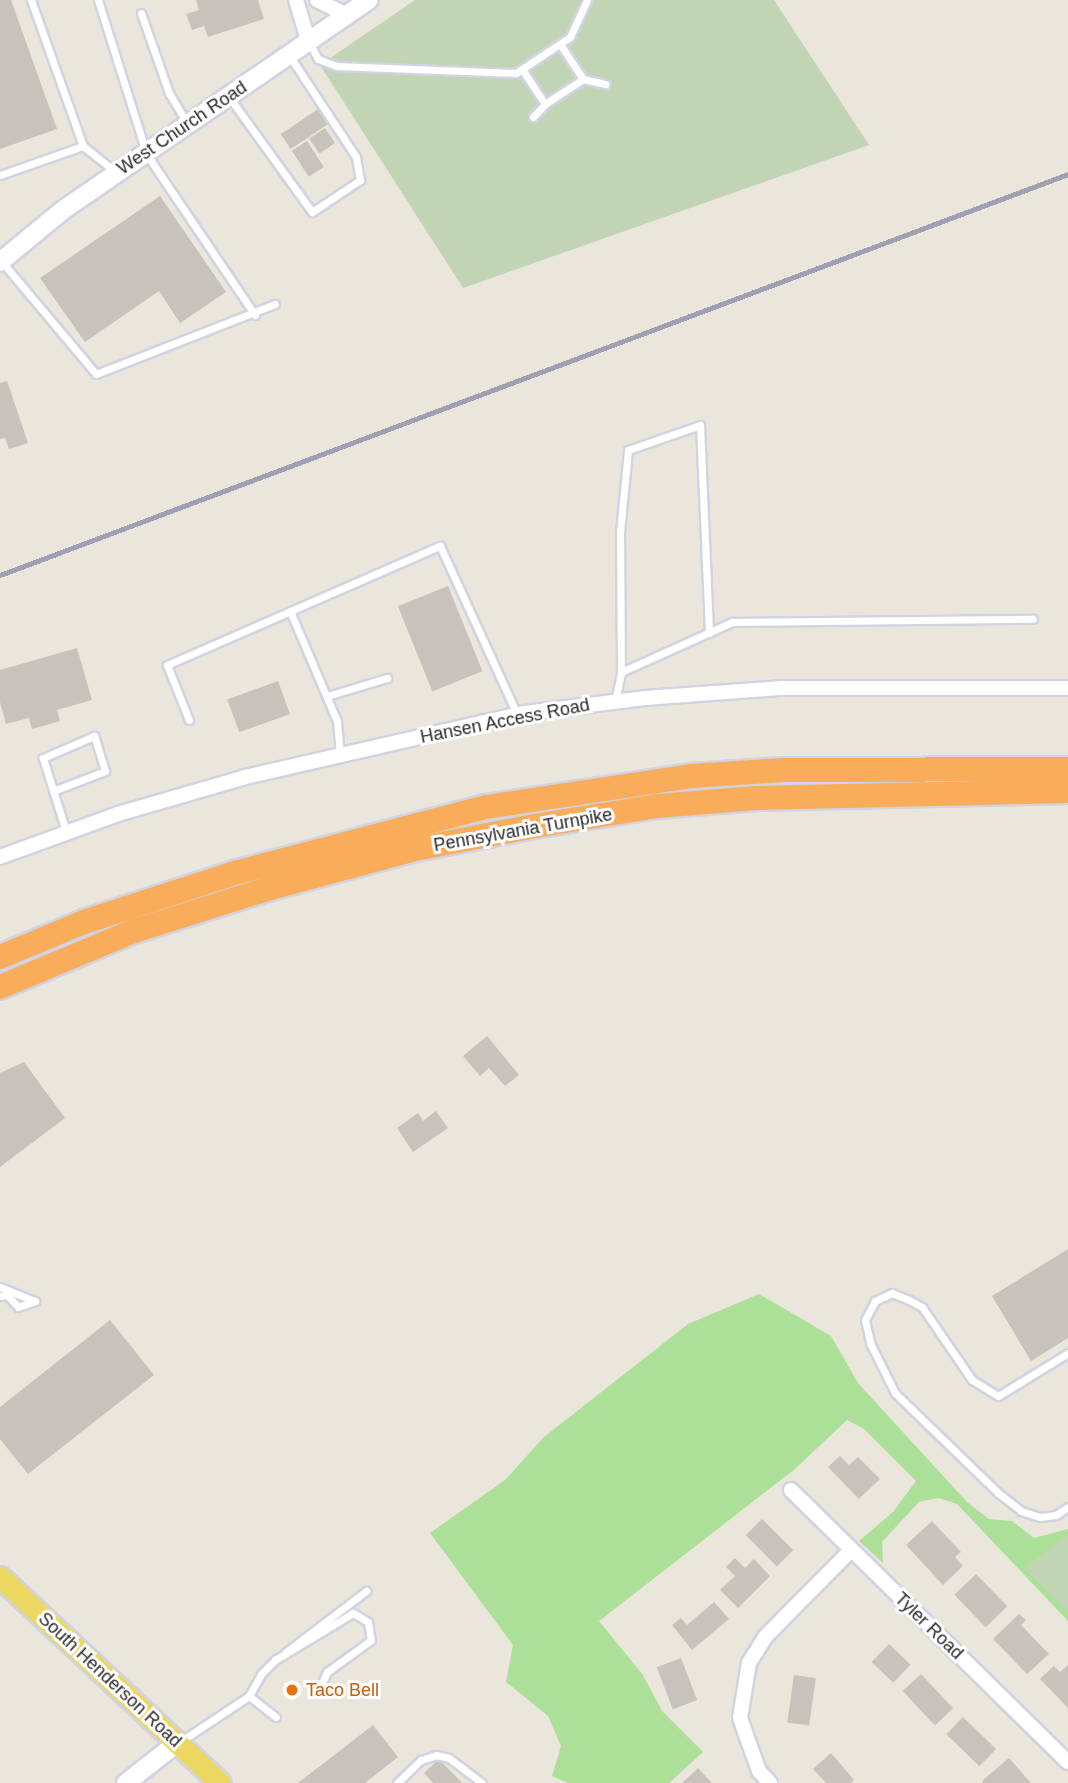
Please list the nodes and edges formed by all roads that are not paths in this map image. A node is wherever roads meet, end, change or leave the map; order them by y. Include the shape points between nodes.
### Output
1 (31, 0) edge
2 (98, 0) edge
3 (296, 0) edge
4 (317, 0) edge
5 (369, 0) edge
6 (587, 0) edge
7 (141, 13) dead end
8 (346, 15) junction
9 (308, 40) junction
10 (559, 44) junction
11 (289, 54) junction
12 (522, 69) junction
13 (583, 79) junction
14 (606, 84) dead end
15 (229, 97) junction
16 (545, 104) junction
17 (533, 117) dead end
18 (189, 126) junction
19 (83, 146) junction
20 (147, 155) junction
21 (117, 173) junction
22 (0, 175) edge
23 (0, 261) edge
24 (275, 304) dead end
25 (255, 316) junction
26 (290, 611) junction
27 (1033, 619) dead end
28 (709, 633) junction
29 (621, 671) junction
30 (387, 678) dead end
31 (1068, 688) edge
32 (327, 696) junction
33 (615, 701) junction
34 (517, 715) junction
35 (189, 720) dead end
36 (340, 754) junction
37 (1068, 769) edge
38 (53, 791) junction
39 (1068, 791) edge
40 (66, 833) junction
41 (0, 857) edge
42 (0, 957) edge
43 (0, 987) edge
44 (0, 1287) edge
45 (0, 1296) edge
46 (1068, 1353) edge
47 (790, 1490) dead end
48 (1068, 1507) edge
49 (851, 1550) junction
50 (0, 1577) edge
51 (366, 1591) dead end
52 (275, 1660) junction
53 (317, 1693) dead end
54 (249, 1696) junction
55 (276, 1717) dead end
56 (177, 1743) junction
57 (1068, 1762) edge
58 (126, 1783) edge
59 (220, 1783) edge
60 (397, 1783) edge
61 (482, 1783) edge
62 (771, 1783) edge

1 - 19 lane
2 - 20 lane
3 - 9 street
4 - 8 street
5 - 8 street, West Church Road
6 - 10 lane via 570,37
7 - 18 lane via 169,93
8 - 9 street, West Church Road
9 - 11 street, West Church Road
9 - 12 lane via 318,59 336,66 516,73
10 - 12 lane
10 - 13 lane
11 - 15 street, West Church Road
11 - 15 lane via 356,157 360,180 312,212
12 - 16 lane
13 - 14 lane
13 - 16 lane
15 - 18 street, West Church Road
16 - 17 lane
18 - 20 street, West Church Road
19 - 21 lane
19 - 22 lane
20 - 21 street, West Church Road
20 - 25 lane
21 - 23 street, West Church Road
23 - 25 lane via 96,374
24 - 25 lane
26 - 32 lane
26 - 34 lane via 440,546
26 - 35 lane via 167,665
27 - 28 lane via 732,622
28 - 29 lane
28 - 29 lane via 700,425 628,450 620,532
29 - 33 lane
30 - 32 lane
31 - 33 street, Hansen Access Road via 780,688
32 - 36 lane via 337,721
33 - 34 street, Hansen Access Road
34 - 36 street, Hansen Access Road
36 - 40 street, Hansen Access Road via 245,777
37 - 42 highway, Pennsylvania Turnpike via 784,770 691,776 500,805 238,872 84,922
38 - 38 lane via 43,758 94,736 105,771
38 - 40 lane
39 - 43 highway, Pennsylvania Turnpike via 756,798 657,806 534,826 415,849 267,889 134,931
40 - 41 street, Hansen Access Road
44 - 45 lane via 35,1301 18,1307 7,1295
46 - 48 lane via 998,1396 972,1380 922,1307 892,1293 875,1301 865,1320 871,1345 895,1393 997,1492 1021,1511 1041,1517
47 - 49 street, Tyler Road
49 - 57 street, Tyler Road
49 - 62 street via 765,1637 749,1663 740,1718 759,1771
50 - 56 main road, South Henderson Road
51 - 52 lane
52 - 53 lane via 353,1613 368,1622 371,1640 327,1672
52 - 54 lane
54 - 55 lane
54 - 56 lane
56 - 58 street
56 - 59 main road, South Henderson Road
60 - 61 lane via 421,1760 436,1755 449,1758

